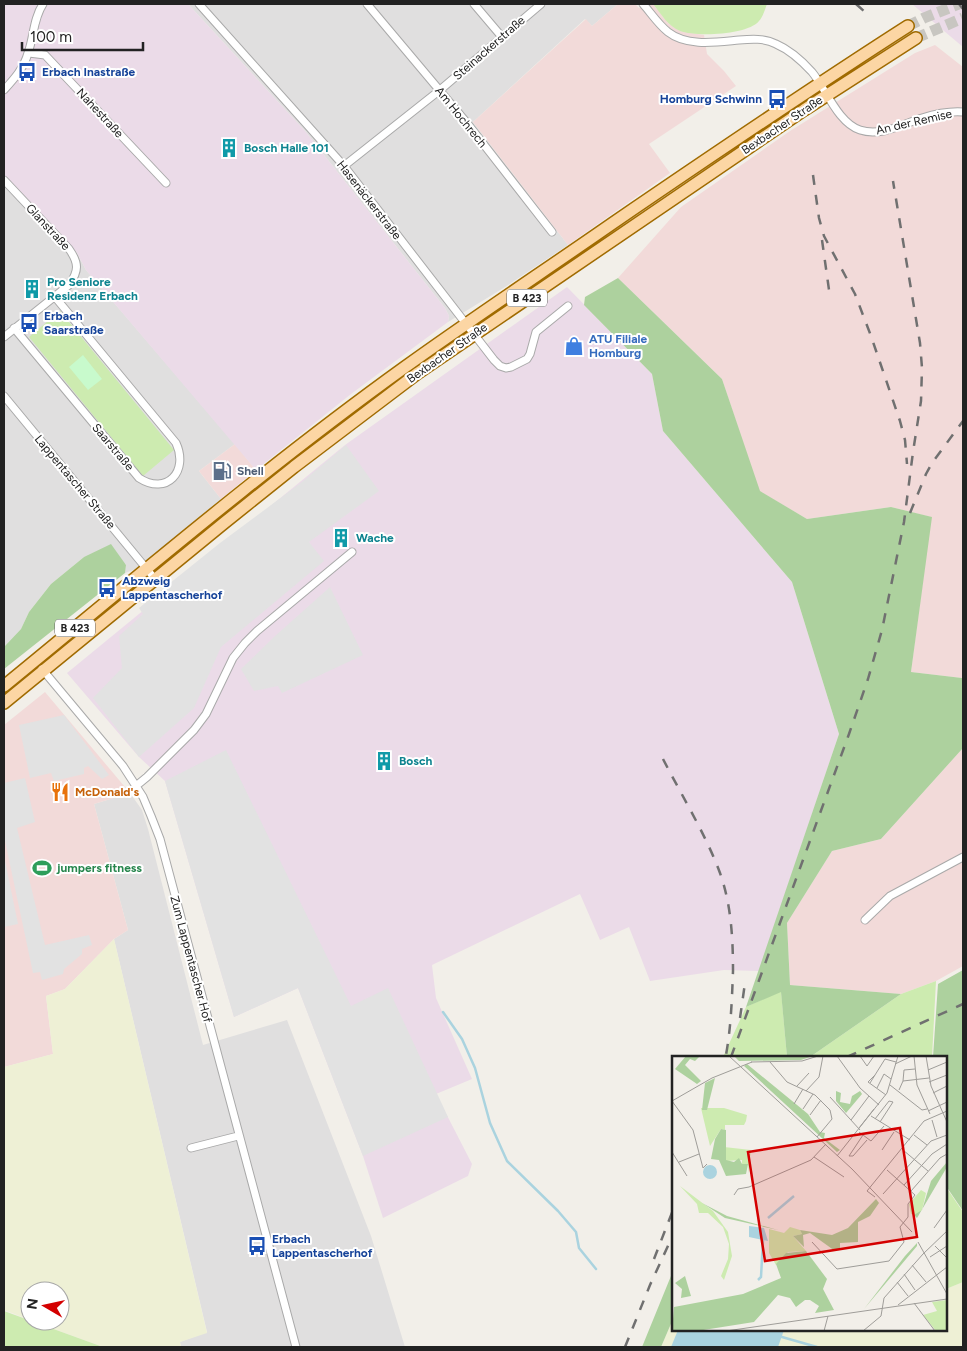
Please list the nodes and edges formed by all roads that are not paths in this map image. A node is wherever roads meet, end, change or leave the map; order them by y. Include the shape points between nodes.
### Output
1 (43, 4) edge
2 (199, 4) edge
3 (368, 4) edge
4 (474, 4) edge
5 (541, 4) edge
6 (643, 4) edge
7 (908, 26) tunnel mouth
8 (502, 37) junction
9 (916, 38) tunnel mouth
10 (29, 53) junction
11 (823, 89) junction
12 (4, 90) edge
13 (440, 90) junction
14 (963, 112) edge
15 (344, 166) junction
16 (4, 180) edge
17 (166, 184) dead end
18 (552, 232) dead end
19 (55, 297) junction
20 (568, 306) dead end
21 (467, 324) junction
22 (14, 328) junction
23 (474, 334) junction
24 (4, 337) edge
25 (4, 396) edge
26 (352, 552) dead end
27 (146, 569) junction
28 (155, 579) junction
29 (34, 661) junction
30 (43, 670) junction
31 (4, 686) edge
32 (4, 703) edge
33 (136, 786) junction
34 (963, 857) edge
35 (865, 920) dead end
36 (238, 1136) junction
37 (191, 1148) dead end
38 (296, 1347) edge

1 - 10 street via 34,25
2 - 15 street, Hasenäckerstraße
3 - 13 street, Am Hochrech
4 - 8 street
5 - 8 street, Steinackerstraße
6 - 11 street, An der Remise via 668,32 681,38 709,42 752,39 775,43 803,62
7 - 11 main road, Bexbacher Straße / B 423
8 - 13 street, Steinackerstraße
9 - 11 main road, Bexbacher Straße / B 423
10 - 12 street
10 - 17 street, Nahestraße via 45,55
11 - 14 street, An der Remise via 844,119 867,132 889,130 941,113
11 - 21 main road, Bexbacher Straße / B 423
11 - 23 main road, Bexbacher Straße / B 423 via 788,121
13 - 15 street, Steinackerstraße
13 - 18 street, Am Hochrech
15 - 21 street, Hasenäckerstraße
16 - 19 street, Glanstraße via 75,257 74,278
19 - 22 street, Glanstraße
19 - 22 street, Saarstraße via 176,443 180,464 168,481 156,485 139,478
20 - 23 street, Hasenäckerstraße via 536,332 527,359 511,368 500,366
21 - 23 street, Hasenäckerstraße
21 - 27 main road, Bexbacher Straße / B 423 via 288,455
22 - 24 street, Glanstraße
23 - 28 main road, Bexbacher Straße / B 423 via 294,467
25 - 27 street, Lappentascher Straße
26 - 33 street via 245,643 233,658 206,714 194,730
27 - 28 street, Lappentascher Straße
27 - 29 main road, Bexbacher Straße / B 423
28 - 30 main road, Bexbacher Straße / B 423
29 - 30 street, Zum Lappentascher Hof
29 - 31 main road, Bexbacher Straße / B 423
30 - 32 main road, Bexbacher Straße / B 423
30 - 33 street, Zum Lappentascher Hof
33 - 36 street, Zum Lappentascher Hof via 160,839
34 - 35 street via 890,896
36 - 37 street
36 - 38 street, Zum Lappentascher Hof

